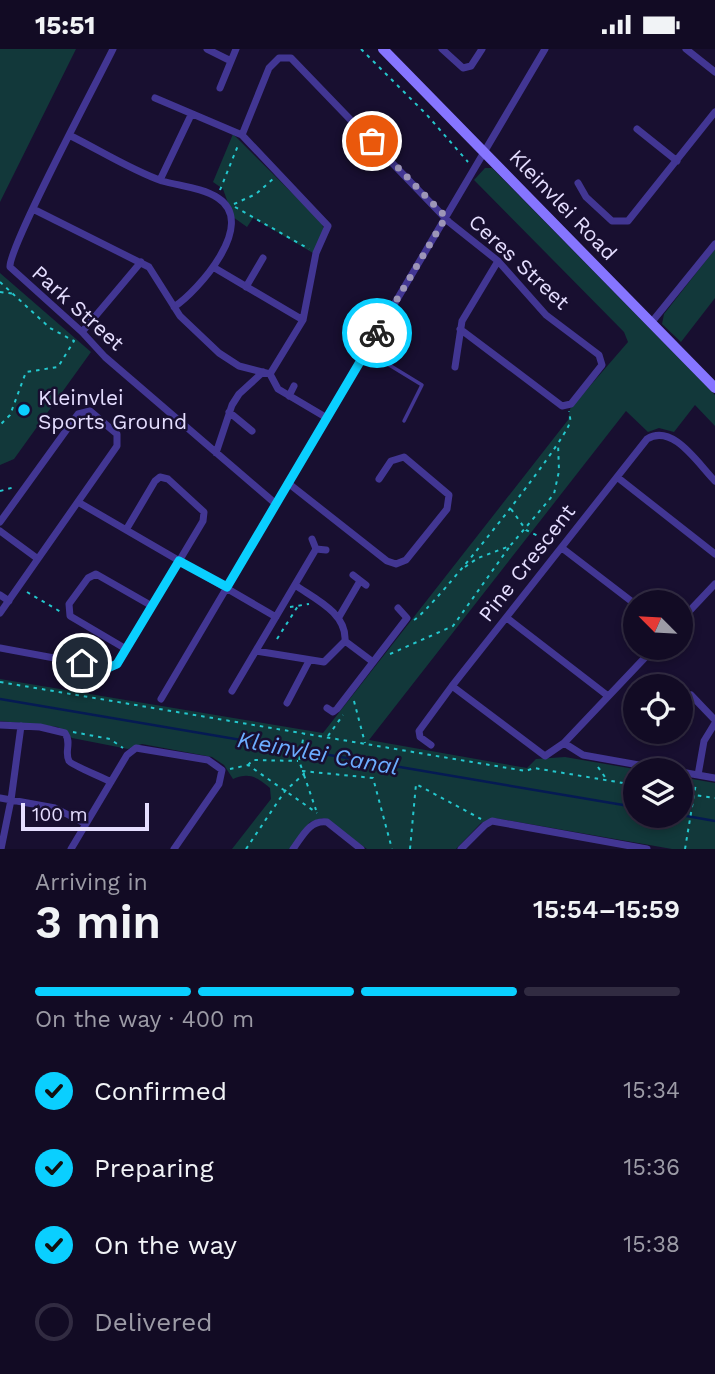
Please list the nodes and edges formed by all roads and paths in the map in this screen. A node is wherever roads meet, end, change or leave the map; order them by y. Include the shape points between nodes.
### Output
1 (113, 49) edge
2 (207, 49) edge
3 (236, 49) edge
4 (360, 49) edge
5 (383, 49) edge
6 (442, 49) edge
7 (482, 49) edge
8 (545, 49) edge
9 (686, 49) edge
10 (231, 61) junction
11 (715, 72) edge
12 (220, 87) dead end
13 (155, 98) dead end
14 (715, 112) edge
15 (191, 115) junction
16 (636, 129) dead end
17 (242, 135) junction
18 (71, 136) junction
19 (479, 152) junction
20 (467, 161) junction
21 (677, 161) junction
22 (470, 165) dead end
23 (279, 174) junction
24 (160, 180) junction
25 (578, 183) dead end
26 (217, 197) junction
27 (33, 209) junction
28 (446, 217) junction
29 (715, 244) edge
30 (316, 253) junction
31 (263, 258) dead end
32 (498, 261) junction
33 (141, 262) junction
34 (214, 267) junction
35 (0, 282) edge
36 (246, 287) junction
37 (0, 292) edge
38 (17, 294) junction
39 (174, 307) junction
40 (303, 320) junction
41 (652, 323) junction
42 (460, 329) junction
43 (82, 332) junction
44 (366, 351) junction
45 (455, 367) dead end
46 (267, 373) junction
47 (294, 386) dead end
48 (715, 389) edge
49 (289, 396) junction
50 (569, 406) junction
51 (229, 412) junction
52 (327, 418) junction
53 (404, 421) dead end
54 (0, 425) edge
55 (252, 431) dead end
56 (558, 442) junction
57 (216, 453) junction
58 (617, 477) junction
59 (379, 479) dead end
60 (715, 481) edge
61 (288, 484) junction
62 (0, 491) edge
63 (22, 492) junction
64 (78, 502) junction
65 (276, 504) junction
66 (510, 508) junction
67 (0, 522) edge
68 (125, 530) junction
69 (526, 530) junction
70 (0, 531) edge
71 (312, 539) dead end
72 (510, 546) junction
73 (562, 548) junction
74 (316, 549) junction
75 (326, 550) dead end
76 (715, 554) edge
77 (38, 559) junction
78 (179, 561) junction
79 (461, 569) junction
80 (354, 575) dead end
81 (715, 584) edge
82 (295, 585) junction
83 (19, 586) junction
84 (227, 587) junction
85 (0, 595) edge
86 (623, 595) edge
87 (9, 601) junction
88 (319, 602) junction
89 (152, 606) junction
90 (298, 606) junction
91 (282, 607) junction
92 (693, 607) edge
93 (398, 608) dead end
94 (0, 613) edge
95 (69, 614) junction
96 (276, 617) junction
97 (339, 617) junction
98 (407, 618) junction
99 (507, 618) junction
100 (270, 627) junction
101 (277, 639) junction
102 (345, 641) junction
103 (0, 648) edge
104 (126, 649) junction
105 (256, 651) junction
106 (282, 657) junction
107 (643, 660) edge
108 (309, 661) junction
109 (373, 662) junction
110 (0, 682) edge
111 (453, 686) junction
112 (232, 691) dead end
113 (608, 696) junction
114 (693, 697) edge
115 (161, 699) dead end
116 (287, 703) dead end
117 (327, 708) dead end
118 (715, 721) edge
119 (0, 725) edge
120 (21, 726) junction
121 (65, 733) junction
122 (304, 733) junction
123 (327, 737) junction
124 (365, 743) junction
125 (564, 743) junction
126 (431, 745) dead end
127 (127, 755) junction
128 (597, 758) junction
129 (299, 761) junction
130 (623, 762) edge
131 (248, 765) junction
132 (222, 770) junction
133 (303, 772) junction
134 (693, 774) edge
135 (698, 775) junction
136 (715, 778) edge
137 (607, 781) junction
138 (111, 782) junction
139 (623, 783) edge
140 (285, 791) junction
141 (694, 796) junction
142 (715, 798) edge
143 (0, 799) edge
144 (11, 800) junction
145 (316, 811) junction
146 (320, 821) junction
147 (492, 822) junction
148 (86, 824) junction
149 (1, 849) edge
150 (71, 849) edge
151 (174, 849) edge
152 (246, 849) edge
153 (293, 849) edge
154 (361, 849) edge
155 (392, 849) edge
156 (410, 849) edge
157 (461, 849) edge
158 (647, 849) edge
159 (685, 849) edge

1 - 18 street, Park Street
2 - 10 street
3 - 10 street
4 - 20 path
5 - 19 street, Kleinvlei Road
6 - 7 street via 463,68 473,64
8 - 19 street
9 - 11 street
10 - 12 street
13 - 15 street
14 - 21 street
15 - 17 street
15 - 24 street
16 - 21 street
17 - 23 street
17 - 26 path
17 - 28 street, Ceres Street via 270,68 279,58 291,58
18 - 24 street
18 - 27 street, Park Street
19 - 20 path
19 - 28 street
19 - 41 street, Kleinvlei Road
20 - 22 path
21 - 25 street via 626,222 612,221
23 - 30 street via 328,226
23 - 30 path via 256,194 231,205
24 - 26 street
26 - 34 street via 226,207 232,227
27 - 33 street
27 - 43 street, Park Street via 9,261 11,269
28 - 32 street, Ceres Street
28 - 44 street
29 - 41 street
30 - 40 street
31 - 36 street
32 - 42 street
32 - 50 street, Ceres Street via 546,315 601,358 600,369
33 - 39 street via 153,271
33 - 43 street
34 - 36 street
34 - 39 street
35 - 38 path
36 - 40 street
37 - 38 path
38 - 54 path via 50,328 74,341 58,367 26,372 10,415
39 - 46 street via 219,353 239,366
40 - 46 street
41 - 48 street, Kleinvlei Road
42 - 45 street
42 - 50 street via 556,403
43 - 57 street, Park Street via 105,358
44 - 52 street
44 - 53 lane via 422,384
46 - 49 street via 275,387
46 - 51 street via 239,394
47 - 49 street
49 - 52 street
50 - 56 path via 570,422
51 - 55 street
51 - 57 street
52 - 61 street
56 - 66 path
56 - 69 path via 554,494
57 - 65 street, Park Street
58 - 60 street, Pine Crescent via 647,439 659,434 675,439
58 - 73 street, Pine Crescent
58 - 76 street
59 - 61 street via 391,461 404,457 450,498 447,509 406,560 396,564
61 - 65 street
62 - 63 path via 13,486
63 - 64 street via 78,414 86,410 117,434 119,442
63 - 67 street
64 - 68 street
64 - 77 street
65 - 84 street
66 - 69 path
66 - 79 path
68 - 78 street
68 - 78 street via 155,481 168,479 204,512
69 - 72 path
69 - 73 path
70 - 77 street
71 - 74 street
72 - 79 path
72 - 109 path via 453,626
73 - 86 street
73 - 99 street, Pine Crescent
74 - 75 street
74 - 82 street
77 - 83 street
78 - 84 street
78 - 89 street
79 - 98 path via 426,612 416,620
80 - 97 street via 363,583
81 - 92 street
82 - 88 street
82 - 91 street
83 - 87 street
83 - 95 path
84 - 96 street
84 - 115 street
85 - 87 street
87 - 94 street
88 - 90 path
88 - 97 street
89 - 95 street via 96,574 69,604
89 - 104 street
90 - 91 path
90 - 101 path
91 - 96 street
93 - 98 street
95 - 104 street
96 - 100 street
97 - 102 street
98 - 109 street
99 - 111 street, Pine Crescent
99 - 113 street
100 - 101 path
100 - 105 street
101 - 106 path
102 - 108 street via 328,660
102 - 109 street
103 - 104 street via 108,668 117,664
105 - 106 street
105 - 112 street
106 - 108 street
107 - 113 street
108 - 116 street
109 - 117 street via 337,709
110 - 122 path
111 - 125 street via 545,756
111 - 126 street, Pine Crescent via 419,731
113 - 125 street
114 - 118 street
118 - 135 street via 704,741
119 - 120 street
120 - 121 street
120 - 144 street
121 - 127 path via 110,739
121 - 138 street via 71,764
122 - 123 path
122 - 129 path
123 - 124 path
123 - 124 path via 353,698
124 - 137 path
125 - 128 street
127 - 132 street via 136,748 208,760
127 - 138 street
128 - 130 street
128 - 137 path
129 - 131 path via 253,759
129 - 133 path
131 - 132 path
131 - 140 path
132 - 151 street via 219,784
133 - 140 path
133 - 145 path
133 - 155 path via 373,778
134 - 135 street
135 - 136 street
135 - 141 path
137 - 139 path
138 - 148 street
140 - 145 path
140 - 152 path
141 - 142 path
141 - 159 path
143 - 144 street
144 - 148 street via 55,808
144 - 149 street
145 - 146 path
146 - 153 street
146 - 154 street
147 - 156 path via 416,784
147 - 157 street
147 - 158 street
148 - 150 street

